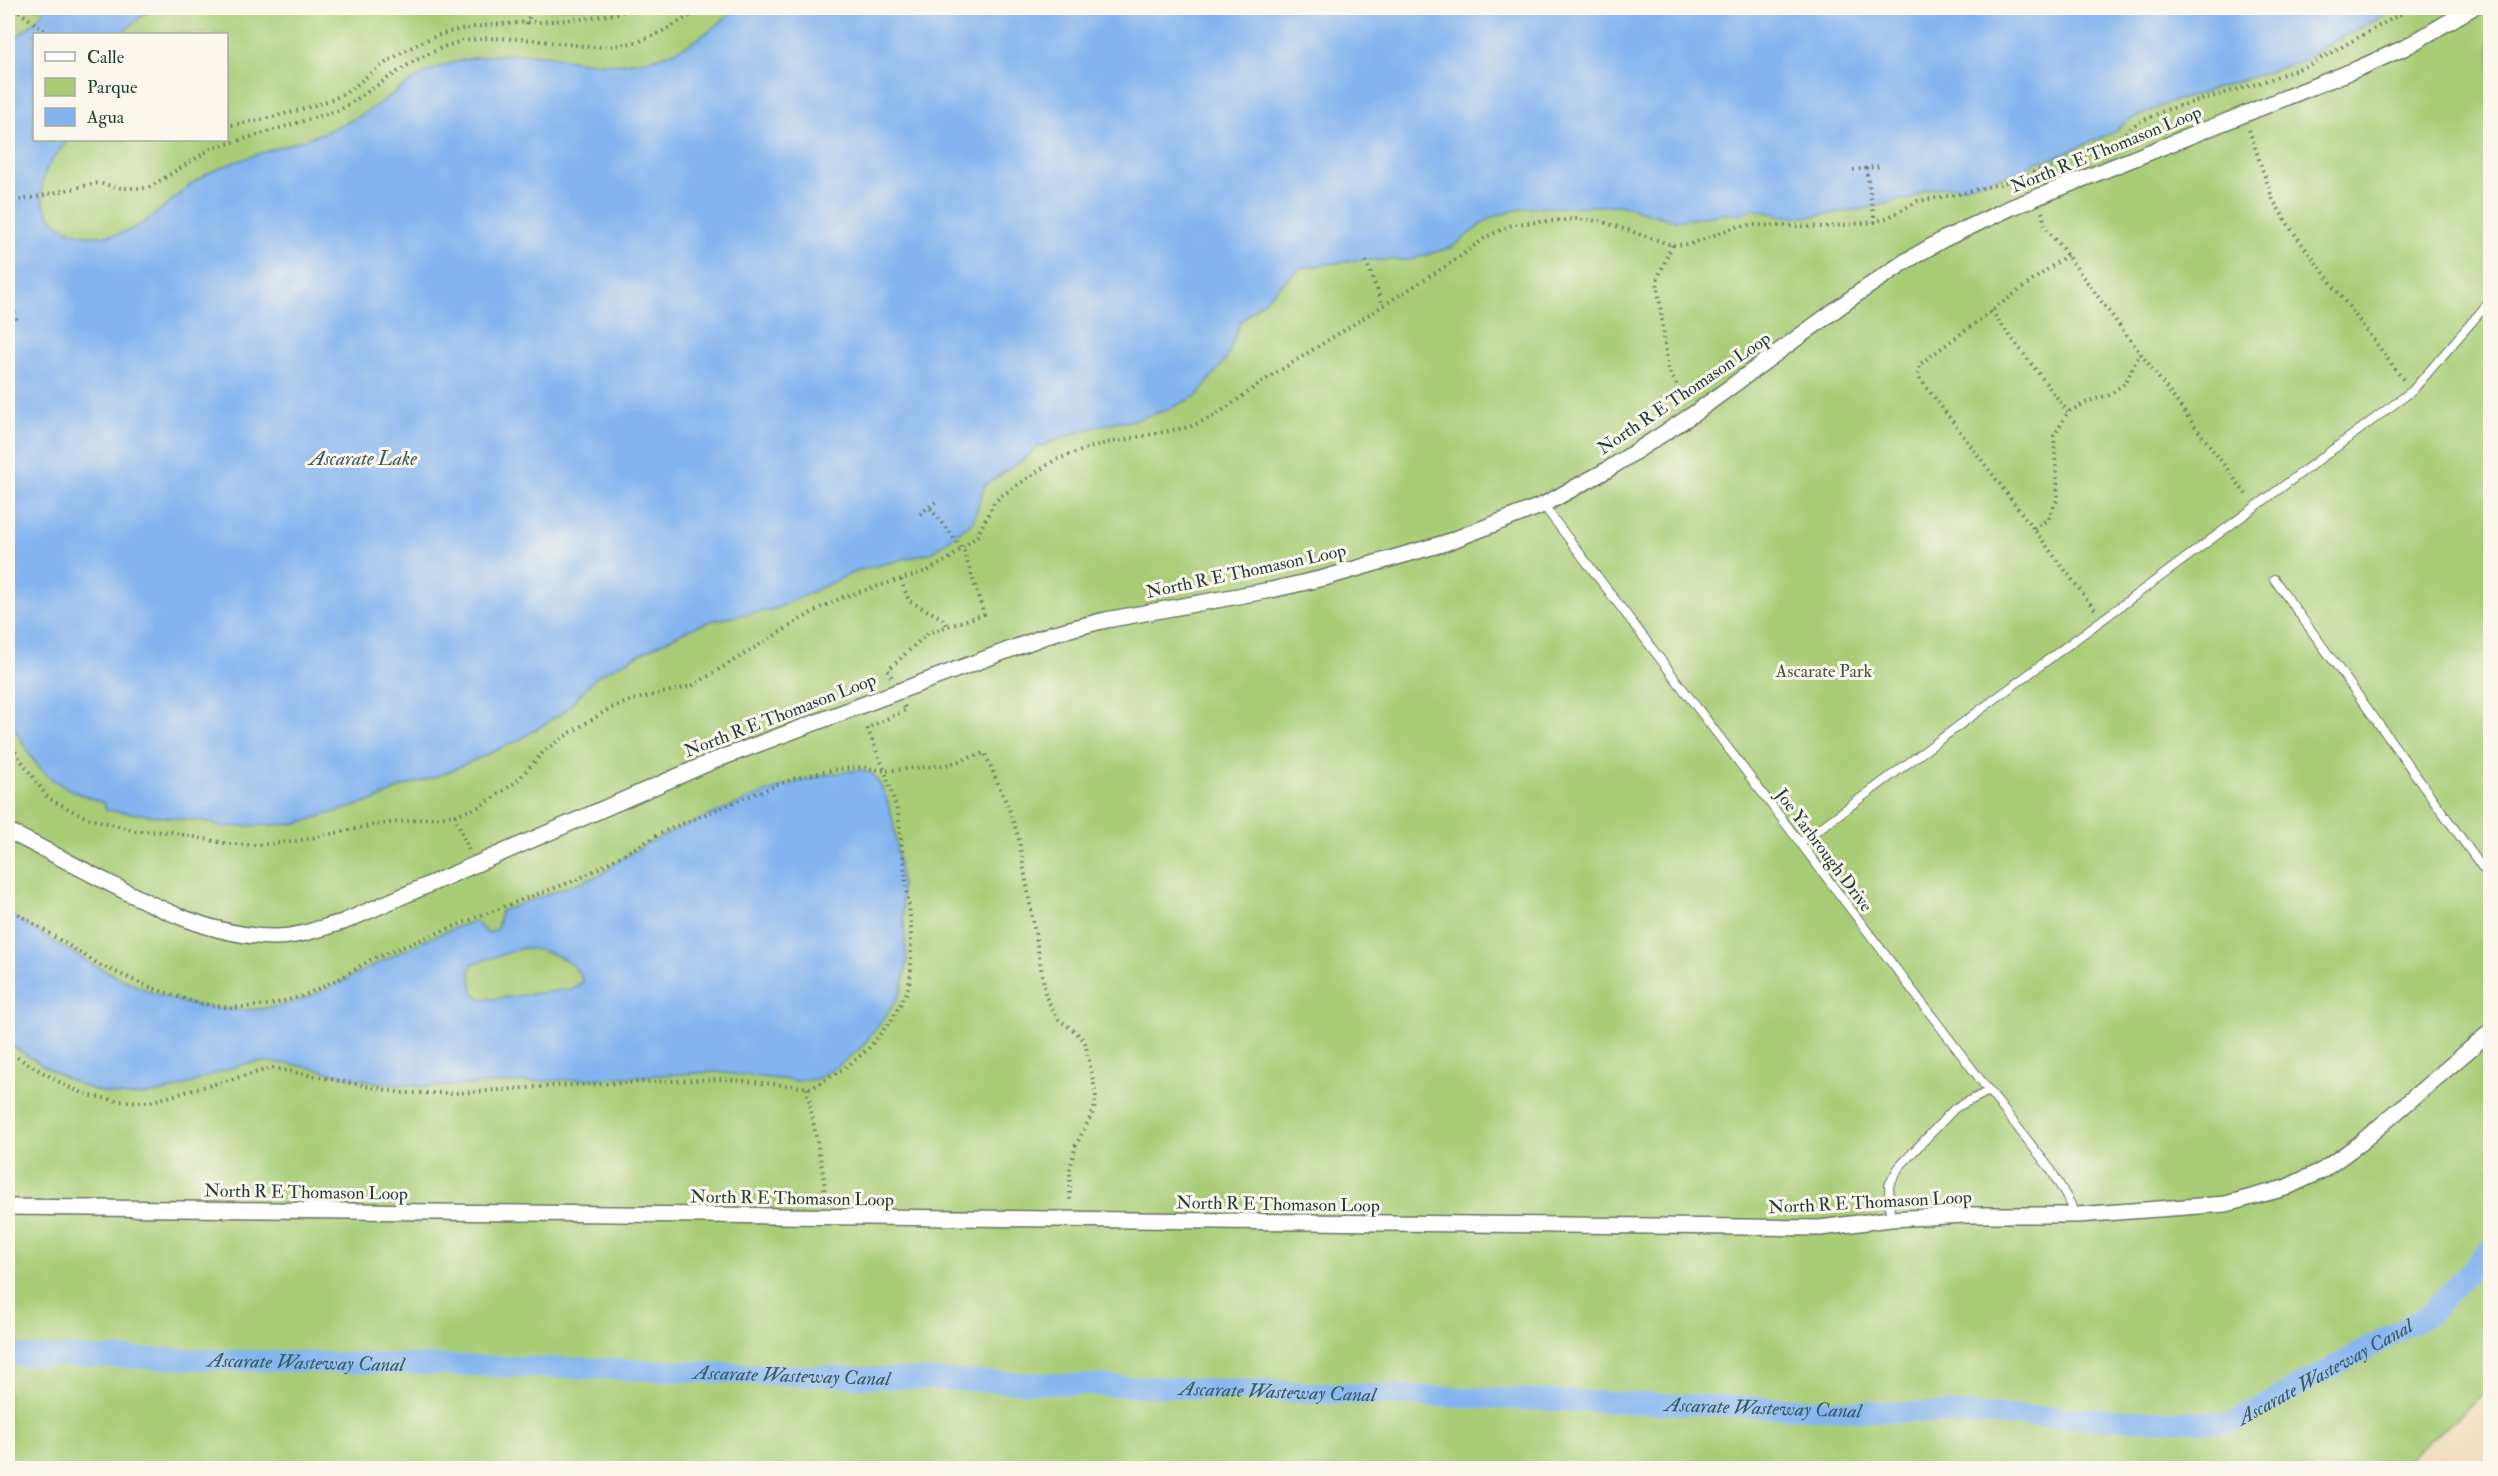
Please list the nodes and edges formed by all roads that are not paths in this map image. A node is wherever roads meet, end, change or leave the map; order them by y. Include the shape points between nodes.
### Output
1 (2472, 8) edge
2 (2490, 301) edge
3 (1543, 505) junction
4 (2274, 579) dead end
5 (8, 831) edge
6 (1800, 843) junction
7 (2490, 878) edge
8 (2490, 1032) edge
9 (1989, 1091) junction
10 (8, 1207) edge
11 (2077, 1215) junction
12 (1890, 1218) junction

1 - 3 street, North R E Thomason Loop via 2404,48 1944,239 1857,294 1695,413
2 - 6 lane via 2412,391
3 - 5 street, North R E Thomason Loop via 1445,543 1323,578 1054,633 713,761 307,933 247,936 206,927 154,906
3 - 6 lane, Joe Yarbrough Drive
4 - 7 lane
6 - 9 lane, Joe Yarbrough Drive
8 - 11 street, North R E Thomason Loop via 2359,1144 2323,1170 2285,1188 2226,1204
9 - 11 lane, Joe Yarbrough Drive via 2051,1170
9 - 12 lane via 1955,1108 1899,1167 1889,1185
10 - 12 street, North R E Thomason Loop via 1820,1228
11 - 12 street, North R E Thomason Loop

